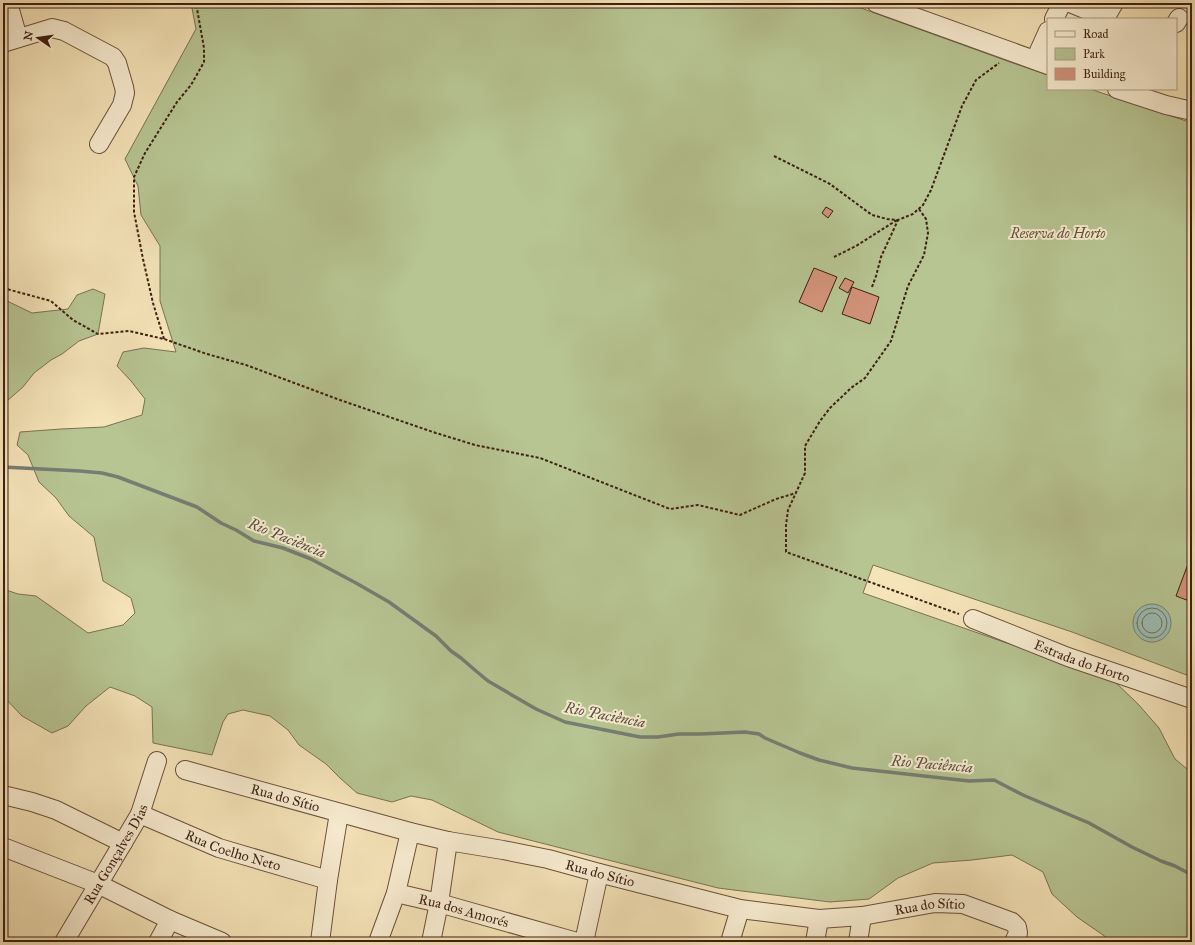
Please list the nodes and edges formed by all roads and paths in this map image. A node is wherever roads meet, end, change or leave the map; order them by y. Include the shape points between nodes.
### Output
1 (8, 3) edge
2 (196, 3) edge
3 (876, 3) edge
4 (1070, 3) edge
5 (1114, 3) edge
6 (1054, 18) edge
7 (1047, 36) edge
8 (10, 41) edge
9 (1015, 54) junction
10 (1041, 63) edge
11 (1123, 90) edge
12 (1142, 93) edge
13 (1192, 98) edge
14 (1166, 105) junction
15 (1192, 111) edge
16 (99, 144) dead end
17 (774, 156) dead end
18 (919, 209) junction
19 (898, 220) junction
20 (834, 257) dead end
21 (872, 287) dead end
22 (3, 288) edge
23 (164, 339) junction
24 (796, 493) junction
25 (973, 619) joint
26 (1192, 699) edge
27 (157, 761) dead end
28 (185, 770) dead end
29 (3, 795) edge
30 (339, 813) junction
31 (140, 814) junction
32 (410, 832) junction
33 (448, 841) junction
34 (123, 843) junction
35 (3, 847) edge
36 (599, 873) junction
37 (328, 880) junction
38 (98, 884) junction
39 (396, 893) junction
40 (439, 903) junction
41 (740, 909) junction
42 (862, 916) junction
43 (819, 919) junction
44 (170, 920) junction
45 (1016, 935) edge
46 (64, 942) edge
47 (158, 942) edge
48 (222, 942) edge
49 (320, 942) edge
50 (378, 942) edge
51 (431, 942) edge
52 (577, 942) edge
53 (584, 942) edge
54 (730, 942) edge
55 (815, 942) edge
56 (858, 942) edge

1 - 8 street
2 - 23 path via 204,62 145,153 134,177 134,212 153,303
3 - 9 street
4 - 5 street via 1099,15 1107,15
4 - 6 street via 1062,3
7 - 10 street
8 - 16 street via 48,29 58,29 113,58 117,63 125,93 122,105
9 - 10 street
9 - 18 path via 976,80 962,106 931,190
11 - 12 street
12 - 14 street
13 - 14 street
14 - 15 street
17 - 19 path via 830,184 872,215
18 - 19 path
18 - 24 path via 926,219 928,233 924,255 908,286 891,341 865,378 830,408 820,421 805,446 805,472
19 - 20 path
19 - 21 path via 881,257
22 - 23 path via 51,301 73,320 98,334 129,331
23 - 24 path via 246,365 436,433 475,445 540,458 670,509 698,505 740,515
24 - 25 path via 788,510 786,552
25 - 26 street, Estrada do Horto via 1068,657
27 - 31 street, Rua Gonçalves Dias
28 - 30 street, Rua do Sítio
29 - 34 street via 56,810
30 - 32 street, Rua do Sítio
30 - 37 street
31 - 34 street, Rua Gonçalves Dias
31 - 37 street, Rua Coelho Neto via 218,848
32 - 33 street, Rua do Sítio
32 - 39 street
33 - 36 street, Rua do Sítio via 548,859
33 - 40 street
34 - 38 street, Rua Gonçalves Dias
35 - 38 street
36 - 41 street, Rua do Sítio
36 - 53 street
37 - 49 street
38 - 44 street
38 - 46 street, Rua Gonçalves Dias
39 - 40 street, Rua dos Amorés
39 - 50 street
40 - 51 street
40 - 52 street, Rua dos Amorés
41 - 43 street, Rua do Sítio
41 - 54 street
42 - 43 street, Rua do Sítio
42 - 45 street, Rua do Sítio via 935,903 963,904 1012,922
42 - 56 street
43 - 55 street
44 - 47 street
44 - 48 street

